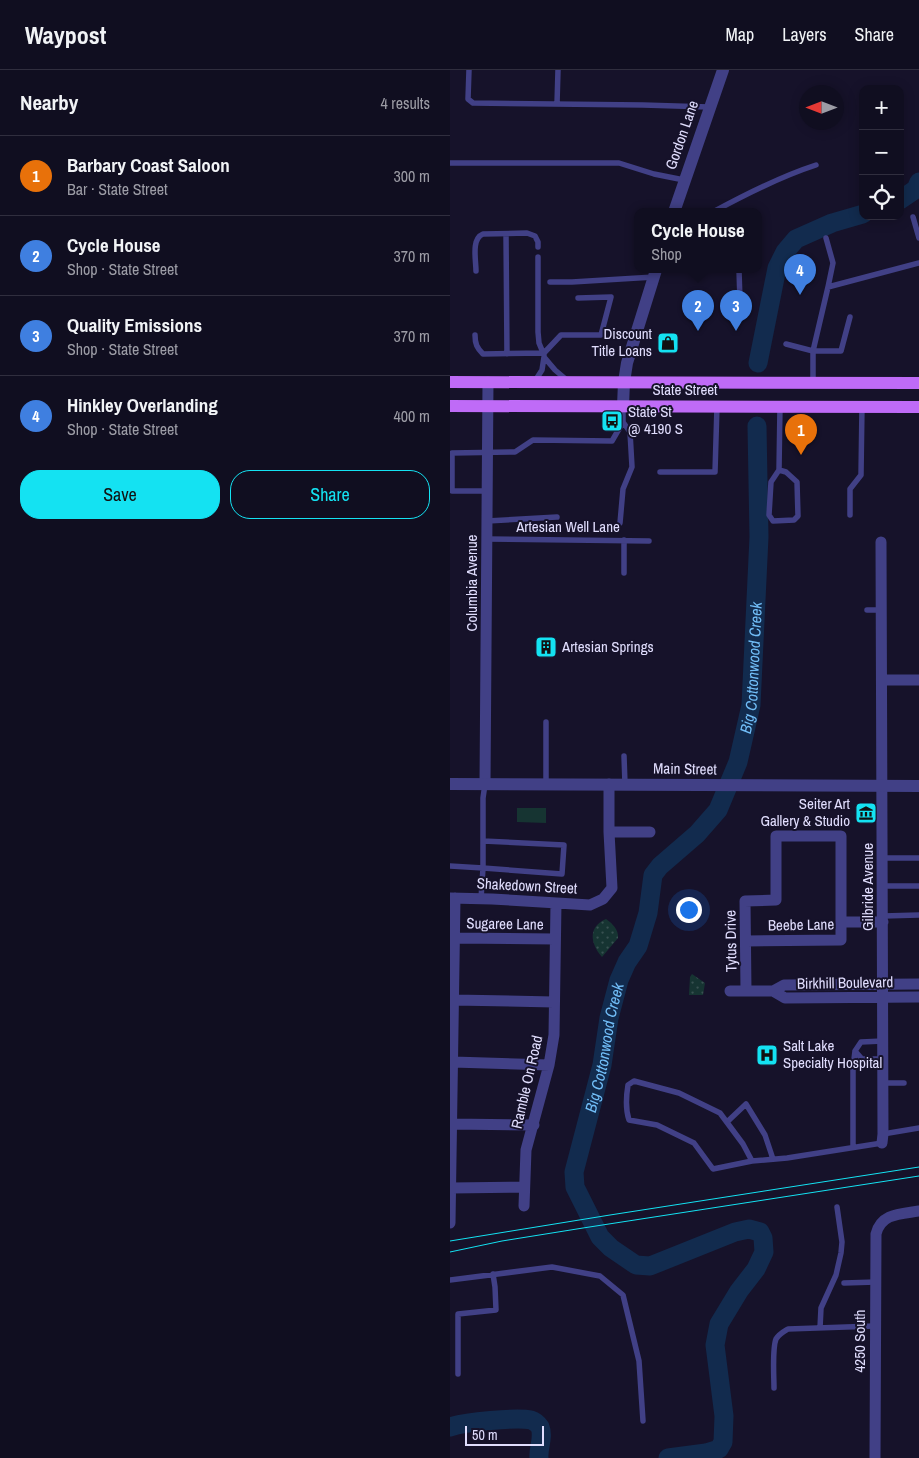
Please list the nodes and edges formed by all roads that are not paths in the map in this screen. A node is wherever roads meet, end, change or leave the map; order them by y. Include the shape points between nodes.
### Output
1 (469, 70) edge
2 (558, 70) edge
3 (723, 70) edge
4 (557, 104) junction
5 (709, 107) junction
6 (450, 163) edge
7 (816, 165) dead end
8 (684, 180) junction
9 (675, 208) edge
10 (721, 208) edge
11 (913, 217) dead end
12 (506, 234) junction
13 (826, 238) dead end
14 (919, 238) edge
15 (538, 248) dead end
16 (538, 257) dead end
17 (919, 262) edge
18 (476, 271) dead end
19 (655, 273) edge
20 (739, 273) edge
21 (550, 282) dead end
22 (828, 287) junction
23 (578, 298) dead end
24 (740, 301) dead end
25 (850, 317) dead end
26 (475, 335) dead end
27 (786, 344) dead end
28 (813, 351) junction
29 (507, 354) junction
30 (544, 355) junction
31 (450, 382) edge
32 (488, 382) junction
33 (534, 382) junction
34 (570, 382) junction
35 (624, 382) junction
36 (813, 382) junction
37 (919, 383) edge
38 (450, 406) edge
39 (488, 406) junction
40 (623, 406) junction
41 (717, 406) junction
42 (780, 406) junction
43 (862, 406) junction
44 (919, 407) edge
45 (623, 422) junction
46 (451, 451) edge
47 (487, 452) junction
48 (779, 470) junction
49 (660, 472) dead end
50 (487, 491) junction
51 (850, 515) dead end
52 (557, 517) dead end
53 (487, 521) junction
54 (620, 523) dead end
55 (487, 539) junction
56 (624, 540) junction
57 (649, 540) dead end
58 (881, 542) dead end
59 (624, 573) dead end
60 (867, 610) dead end
61 (882, 610) junction
62 (882, 680) junction
63 (919, 680) edge
64 (546, 722) dead end
65 (624, 756) dead end
66 (450, 784) edge
67 (485, 784) junction
68 (546, 784) junction
69 (609, 784) junction
70 (625, 784) junction
71 (882, 786) junction
72 (919, 786) edge
73 (609, 832) junction
74 (650, 832) dead end
75 (841, 836) joint
76 (483, 841) junction
77 (882, 858) junction
78 (919, 858) edge
79 (450, 866) edge
80 (483, 868) junction
81 (882, 886) junction
82 (919, 886) edge
83 (453, 898) edge
84 (481, 899) junction
85 (556, 903) junction
86 (919, 916) edge
87 (883, 919) junction
88 (841, 922) junction
89 (455, 938) junction
90 (555, 939) junction
91 (746, 941) junction
92 (883, 984) junction
93 (919, 984) edge
94 (730, 991) dead end
95 (746, 991) junction
96 (773, 992) junction
97 (883, 997) junction
98 (919, 997) edge
99 (454, 1000) junction
100 (554, 1002) junction
101 (882, 1041) junction
102 (855, 1051) junction
103 (882, 1060) junction
104 (453, 1062) junction
105 (549, 1065) junction
106 (883, 1083) junction
107 (904, 1083) dead end
108 (727, 1122) junction
109 (452, 1124) junction
110 (534, 1125) junction
111 (919, 1128) edge
112 (882, 1138) junction
113 (853, 1147) junction
114 (773, 1159) junction
115 (752, 1161) junction
116 (524, 1187) junction
117 (451, 1188) edge
118 (524, 1206) dead end
119 (836, 1207) dead end
120 (919, 1211) edge
121 (450, 1223) edge
122 (493, 1274) junction
123 (450, 1280) edge
124 (844, 1282) dead end
125 (876, 1282) junction
126 (876, 1326) junction
127 (820, 1328) junction
128 (458, 1374) dead end
129 (774, 1388) dead end
130 (643, 1421) dead end
131 (875, 1458) edge

1 - 4 lane via 468,99 473,103
2 - 4 lane
3 - 5 street, Gordon Lane
4 - 5 lane
5 - 8 street, Gordon Lane
6 - 8 lane via 619,163
7 - 10 lane via 772,182
8 - 9 street, Gordon Lane
11 - 14 lane
12 - 15 lane via 535,236
12 - 18 lane via 479,236 476,240
12 - 29 lane
13 - 22 lane via 833,263
16 - 30 lane via 538,332
17 - 22 lane
19 - 21 lane
19 - 35 street
20 - 24 lane
22 - 28 lane
23 - 30 lane via 610,298 601,335 561,335
25 - 28 lane via 841,351
26 - 29 lane via 475,342 483,354
27 - 28 lane
28 - 36 lane
29 - 30 lane
30 - 33 lane via 542,370
30 - 34 lane
31 - 32 main road, State Street
32 - 33 main road, State Street
32 - 39 street, Columbia Avenue
33 - 34 main road, State Street
34 - 35 main road, State Street
35 - 36 main road, State Street
35 - 40 street
36 - 37 main road, State Street
38 - 39 main road, State Street
39 - 40 main road, State Street
39 - 47 street, Columbia Avenue
40 - 41 main road, State Street
40 - 45 lane
41 - 42 main road, State Street
41 - 49 lane via 715,472
42 - 43 main road, State Street
42 - 48 lane
43 - 44 main road, State Street
43 - 51 lane via 861,475 850,489
45 - 47 lane via 612,441 533,440 515,452
45 - 54 lane via 630,432 632,467 622,489
46 - 47 lane
46 - 50 lane via 452,491
47 - 50 street, Columbia Avenue
48 - 48 lane via 771,482 769,515 773,521 794,520 798,516 797,482
50 - 53 street, Columbia Avenue
52 - 53 lane
53 - 55 street, Columbia Avenue
55 - 56 lane, Artesian Well Lane
55 - 67 street, Columbia Avenue
56 - 57 lane, Artesian Well Lane
56 - 59 lane
58 - 61 street, Gilbride Avenue
60 - 61 lane
61 - 62 street, Gilbride Avenue
62 - 63 street
62 - 71 street, Gilbride Avenue
64 - 68 lane
65 - 70 lane
66 - 67 street, Main Street
67 - 68 street, Main Street
67 - 76 lane
68 - 69 street, Main Street
69 - 70 street, Main Street
69 - 73 street, Shakedown Street
70 - 71 street, Main Street
71 - 72 street, Main Street
71 - 77 street, Gilbride Avenue
73 - 74 street
73 - 85 street, Shakedown Street via 612,888 603,899 590,905
75 - 88 street, Beebe Lane
75 - 91 street, Tytus Drive via 776,836 776,900 745,900
76 - 80 lane
76 - 80 lane via 564,845 562,874
77 - 78 lane
77 - 81 street, Gilbride Avenue
79 - 80 lane
80 - 84 lane
81 - 82 lane
81 - 87 street, Gilbride Avenue
83 - 84 street, Shakedown Street
83 - 89 street
84 - 85 street, Shakedown Street
85 - 90 street, Ramble On Road
86 - 87 lane
87 - 88 street
87 - 92 street, Gilbride Avenue
88 - 91 street, Beebe Lane via 841,940
89 - 90 street, Sugaree Lane
89 - 99 street
90 - 100 street, Ramble On Road
91 - 95 street, Tytus Drive
92 - 93 street, Birkhill Boulevard
92 - 96 street, Birkhill Boulevard via 784,985
92 - 97 street, Gilbride Avenue
94 - 95 street, Birkhill Boulevard
95 - 96 street, Birkhill Boulevard
96 - 97 street, Birkhill Boulevard via 785,998
97 - 98 street, Birkhill Boulevard
97 - 101 street, Gilbride Avenue
99 - 100 street
99 - 104 street
100 - 105 street, Ramble On Road via 554,1035
101 - 102 lane via 860,1042
101 - 103 street, Gilbride Avenue
102 - 103 lane via 862,1058
102 - 113 lane
103 - 106 street, Gilbride Avenue
104 - 105 street
104 - 109 street
105 - 110 street, Ramble On Road
106 - 107 lane
106 - 112 street, Gilbride Avenue
108 - 114 lane via 746,1104 765,1135
108 - 115 lane
108 - 115 lane via 720,1113 679,1093 634,1081 628,1085 629,1120 657,1124 694,1143 713,1169
109 - 110 street
109 - 117 street
110 - 116 street, Ramble On Road via 526,1150
111 - 112 lane
112 - 113 lane
113 - 114 lane
114 - 115 lane
116 - 117 street
116 - 118 street, Ramble On Road
117 - 121 street
119 - 127 lane via 841,1254 836,1275 820,1308
120 - 125 street, 4250 South via 891,1216 879,1225
122 - 123 lane
122 - 128 lane via 496,1310 458,1314
122 - 130 lane via 552,1267 600,1276 623,1295 639,1361
124 - 125 lane
125 - 126 street, 4250 South
126 - 127 lane
126 - 131 street, 4250 South
127 - 129 lane via 788,1329 776,1338

